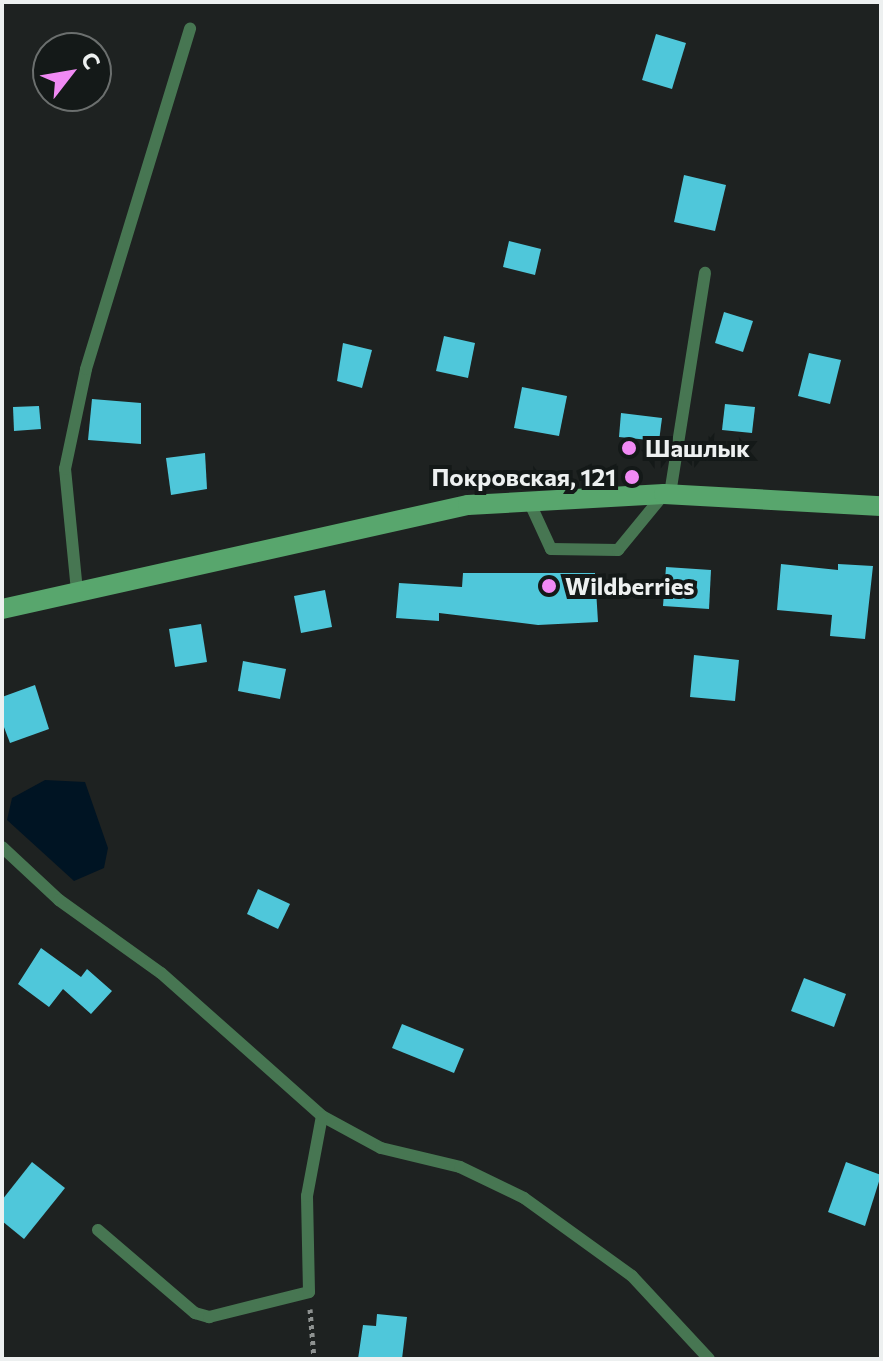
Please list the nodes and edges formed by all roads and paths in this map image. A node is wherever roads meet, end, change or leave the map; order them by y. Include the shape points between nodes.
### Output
1 (190, 29) dead end
2 (705, 273) dead end
3 (667, 494) junction
4 (528, 499) junction
5 (881, 506) edge
6 (77, 591) junction
7 (2, 609) edge
8 (2, 847) edge
9 (322, 1116) junction
10 (98, 1230) dead end
11 (309, 1292) junction
12 (314, 1359) edge
13 (709, 1359) edge

1 - 6 lane via 86,369 65,469
2 - 3 lane
3 - 4 main road
3 - 4 lane via 618,550 551,549
3 - 5 main road
4 - 6 main road via 391,519
6 - 7 main road
8 - 9 lane via 59,900 161,973
9 - 11 lane via 307,1196
9 - 13 lane via 381,1148 460,1167 524,1198 632,1276
10 - 11 lane via 195,1313 209,1317
11 - 12 path

